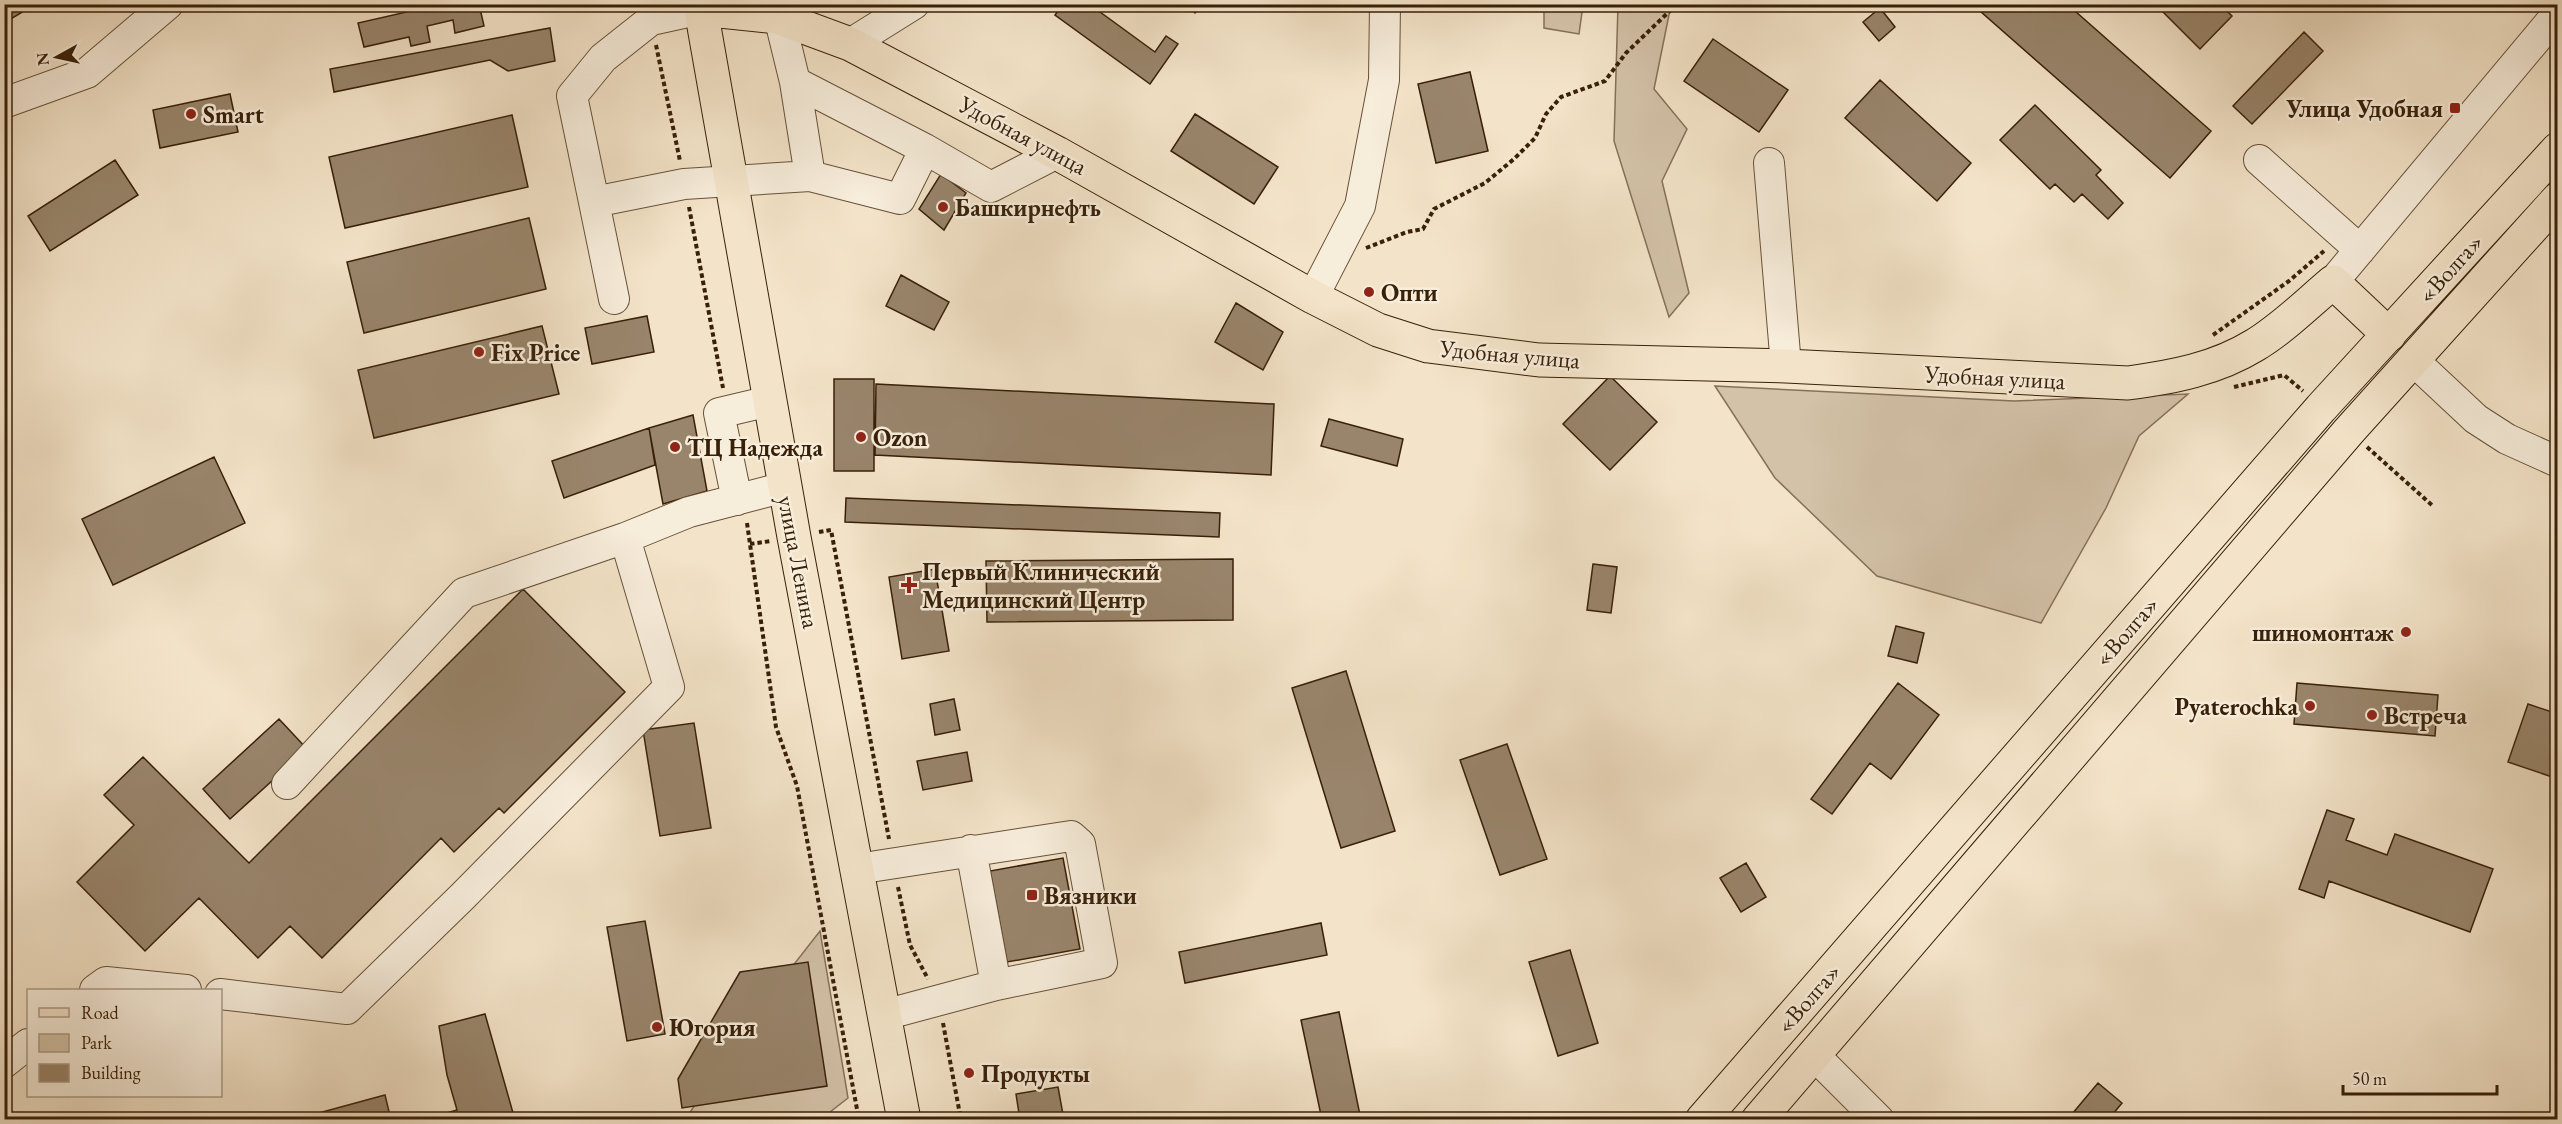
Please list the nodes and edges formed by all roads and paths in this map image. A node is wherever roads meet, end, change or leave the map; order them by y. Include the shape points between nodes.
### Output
1 (168, 4) edge
2 (914, 4) edge
3 (1385, 4) edge
4 (1677, 4) edge
5 (700, 7) edge
6 (777, 11) edge
7 (2558, 13) edge
8 (651, 20) junction
9 (850, 44) junction
10 (795, 82) junction
11 (4, 103) edge
12 (925, 149) junction
13 (2558, 149) edge
14 (1057, 153) junction
15 (2259, 160) dead end
16 (1769, 163) dead end
17 (810, 176) junction
18 (731, 180) junction
19 (684, 184) junction
20 (2558, 199) edge
21 (594, 202) junction
22 (2351, 242) junction
23 (1365, 249) dead end
24 (2333, 282) junction
25 (1312, 297) junction
26 (614, 298) dead end
27 (2389, 335) junction
28 (2223, 361) junction
29 (2414, 361) junction
30 (1786, 366) junction
31 (770, 401) junction
32 (2321, 408) junction
33 (727, 411) junction
34 (2349, 431) junction
35 (2558, 462) edge
36 (785, 487) junction
37 (740, 499) junction
38 (2434, 507) dead end
39 (794, 537) junction
40 (625, 538) junction
41 (750, 544) junction
42 (287, 784) dead end
43 (971, 850) junction
44 (893, 862) junction
45 (857, 869) junction
46 (996, 985) junction
47 (96, 989) edge
48 (176, 989) edge
49 (222, 994) edge
50 (939, 1000) junction
51 (884, 1015) junction
52 (27, 1045) edge
53 (1815, 1056) junction
54 (4, 1063) edge
55 (859, 1119) edge
56 (904, 1119) edge
57 (961, 1119) edge
58 (1702, 1119) edge
59 (1758, 1119) edge
60 (1879, 1119) edge

1 - 11 street via 87,73
2 - 9 street
3 - 25 street via 1384,80 1360,206
4 - 23 path via 1626,53 1605,81 1561,97 1546,114 1535,138 1485,183 1434,209 1423,229
5 - 6 main road, Удобная улица
5 - 8 street
5 - 18 main road, улица Ленина
6 - 9 main road, Удобная улица
6 - 10 street
7 - 22 street
8 - 19 path
8 - 21 street via 603,58 572,96
9 - 14 main road, Удобная улица
10 - 12 street
10 - 17 street
12 - 14 street via 991,187
12 - 17 street via 900,199
13 - 27 main road, «Волга»
14 - 25 main road, Удобная улица
15 - 22 street
16 - 30 street
17 - 18 street
18 - 19 street
18 - 31 main road, улица Ленина
19 - 21 street
19 - 33 path
20 - 29 main road, «Волга»
21 - 26 street
22 - 24 street
22 - 28 path via 2211,336
24 - 27 main road
24 - 28 main road, Удобная улица via 2256,345
25 - 30 main road, Удобная улица via 1378,330 1428,346 1480,355
27 - 29 main road
27 - 32 main road, «Волга»
28 - 30 main road, Удобная улица via 2180,376 2128,383
28 - 32 path via 2231,388 2284,375
29 - 34 main road, «Волга»
29 - 35 street via 2476,419 2507,439
31 - 33 street
31 - 36 main road, улица Ленина
32 - 58 main road, «Волга»
33 - 37 street via 719,413
34 - 38 path
34 - 53 main road, «Волга»
36 - 37 street
36 - 39 main road, улица Ленина
37 - 40 street via 689,512
37 - 41 path
39 - 41 path
39 - 44 path via 831,530
39 - 45 main road, улица Ленина
40 - 42 street via 464,593
40 - 49 street via 669,687 347,1009
41 - 55 path via 776,727 797,786
43 - 44 street
43 - 46 street
43 - 46 street via 1071,836 1080,844 1086,873 1102,963
44 - 45 street
44 - 50 path via 910,945
45 - 51 main road, улица Ленина
46 - 50 street
47 - 48 street via 106,982
50 - 51 street
50 - 57 path
51 - 56 main road, улица Ленина
52 - 54 street
53 - 59 main road, «Волга»
53 - 60 street

